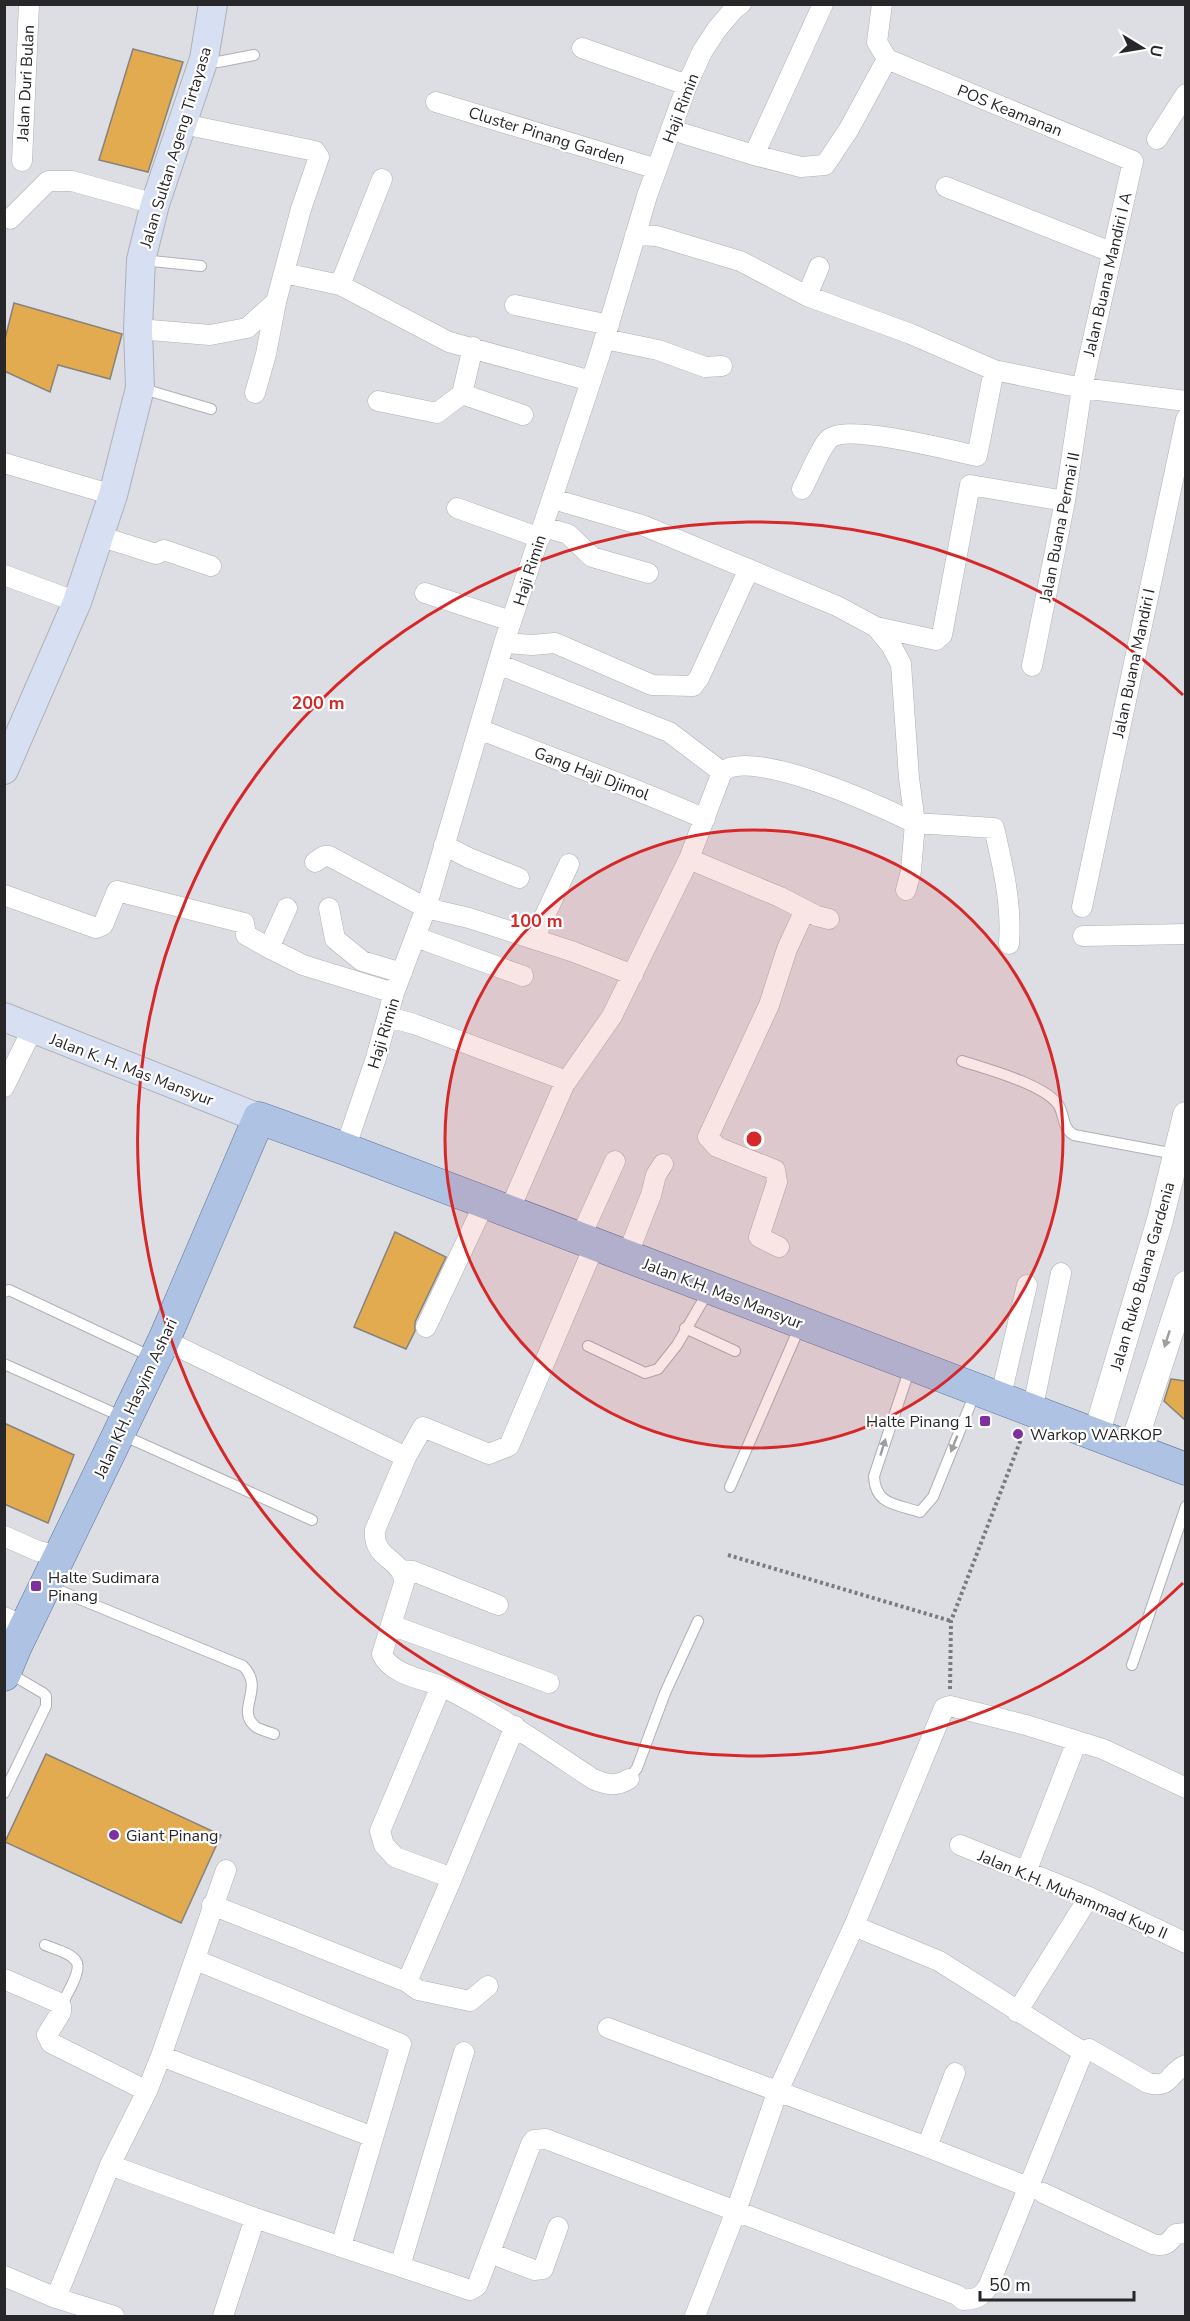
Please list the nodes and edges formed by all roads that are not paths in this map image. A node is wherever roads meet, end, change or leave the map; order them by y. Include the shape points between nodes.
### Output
1 (29, 4) edge
2 (213, 4) edge
3 (741, 4) edge
4 (823, 4) edge
5 (882, 4) edge
6 (582, 48) dead end
7 (254, 55) dead end
8 (204, 59) junction
9 (887, 59) junction
10 (687, 86) junction
11 (1185, 94) edge
12 (436, 102) dead end
13 (183, 124) junction
14 (672, 130) junction
15 (1157, 139) dead end
16 (754, 155) junction
17 (22, 161) dead end
18 (1133, 161) joint
19 (657, 169) junction
20 (381, 179) dead end
21 (946, 187) dead end
22 (155, 204) junction
23 (9, 219) dead end
24 (635, 235) junction
25 (1111, 252) junction
26 (141, 260) junction
27 (201, 266) dead end
28 (819, 267) dead end
29 (284, 273) junction
30 (340, 285) junction
31 (807, 296) junction
32 (276, 302) junction
33 (515, 305) dead end
34 (138, 329) junction
35 (607, 332) junction
36 (473, 347) junction
37 (722, 366) dead end
38 (994, 370) junction
39 (591, 381) junction
40 (140, 388) junction
41 (1082, 388) junction
42 (255, 393) dead end
43 (462, 394) junction
44 (1185, 401) edge
45 (378, 402) dead end
46 (211, 409) dead end
47 (523, 415) dead end
48 (1185, 419) edge
49 (4, 463) edge
50 (802, 489) dead end
51 (113, 495) junction
52 (553, 499) junction
53 (1065, 501) junction
54 (457, 508) dead end
55 (542, 532) junction
56 (99, 536) junction
57 (211, 566) dead end
58 (749, 568) junction
59 (648, 573) dead end
60 (4, 575) edge
61 (425, 593) dead end
62 (76, 602) junction
63 (511, 621) junction
64 (876, 627) junction
65 (504, 643) junction
66 (498, 664) junction
67 (1032, 666) dead end
68 (479, 729) junction
69 (4, 770) edge
70 (722, 772) junction
71 (705, 819) junction
72 (915, 823) junction
73 (444, 845) junction
74 (689, 859) junction
75 (315, 862) dead end
76 (569, 864) dead end
77 (519, 878) dead end
78 (906, 890) dead end
79 (4, 895) edge
80 (287, 908) dead end
81 (330, 908) dead end
82 (426, 908) junction
83 (1082, 908) dead end
84 (805, 910) junction
85 (829, 919) dead end
86 (1185, 934) edge
87 (1083, 936) dead end
88 (416, 937) junction
89 (534, 939) junction
90 (1010, 944) dead end
91 (269, 948) junction
92 (402, 974) junction
93 (633, 975) junction
94 (523, 976) dead end
95 (394, 993) junction
96 (4, 1017) edge
97 (389, 1017) junction
98 (32, 1030) junction
99 (962, 1061) dead end
100 (567, 1082) junction
101 (4, 1087) edge
102 (1185, 1115) edge
103 (260, 1118) junction
104 (345, 1149) junction
105 (1175, 1154) junction
106 (615, 1161) dead end
107 (663, 1164) dead end
108 (497, 1207) junction
109 (587, 1241) junction
110 (779, 1247) dead end
111 (627, 1256) junction
112 (1061, 1274) dead end
113 (1185, 1284) edge
114 (1027, 1285) dead end
115 (710, 1288) junction
116 (4, 1292) edge
117 (801, 1323) junction
118 (426, 1327) dead end
119 (686, 1329) junction
120 (588, 1346) dead end
121 (159, 1349) junction
122 (735, 1351) dead end
123 (4, 1364) edge
124 (912, 1365) junction
125 (1111, 1384) junction
126 (1150, 1392) junction
127 (988, 1394) junction
128 (1032, 1411) junction
129 (123, 1426) junction
130 (1096, 1436) junction
131 (1132, 1449) junction
132 (406, 1457) junction
133 (1185, 1469) edge
134 (730, 1487) dead end
135 (1185, 1506) edge
136 (312, 1520) dead end
137 (4, 1536) edge
138 (60, 1556) junction
139 (400, 1570) junction
140 (45, 1585) junction
141 (498, 1605) dead end
142 (698, 1621) dead end
143 (391, 1625) junction
144 (10, 1646) edge
145 (1132, 1665) dead end
146 (549, 1683) dead end
147 (441, 1686) junction
148 (515, 1726) junction
149 (274, 1734) dead end
150 (1077, 1741) junction
151 (629, 1779) joint
152 (1185, 1788) edge
153 (4, 1793) edge
154 (960, 1845) dead end
155 (226, 1870) dead end
156 (1026, 1872) junction
157 (452, 1878) junction
158 (1089, 1897) junction
159 (212, 1905) junction
160 (854, 1926) junction
161 (1185, 1943) edge
162 (45, 1945) dead end
163 (196, 1960) junction
164 (4, 1979) edge
165 (407, 1982) junction
166 (489, 1986) dead end
167 (61, 2006) junction
168 (1017, 2012) junction
169 (609, 2028) dead end
170 (464, 2052) dead end
171 (1083, 2052) junction
172 (161, 2056) junction
173 (1182, 2067) edge
174 (955, 2073) dead end
175 (147, 2091) junction
176 (777, 2093) junction
177 (373, 2137) junction
178 (927, 2147) junction
179 (110, 2165) junction
180 (1035, 2190) junction
181 (736, 2211) junction
182 (255, 2218) junction
183 (558, 2227) dead end
184 (1185, 2233) edge
185 (341, 2246) junction
186 (490, 2253) junction
187 (400, 2266) junction
188 (4, 2276) edge
189 (56, 2298) junction
190 (962, 2308) edge
191 (114, 2316) edge
192 (223, 2316) edge
193 (695, 2316) edge

1 - 17 street, Jalan Duri Bulan
2 - 8 main road, Jalan Sultan Ageng Tirtayasa
3 - 10 street, Haji Rimin via 717,29
4 - 16 street
5 - 9 street via 877,42
6 - 10 street
7 - 8 lane via 218,62
8 - 13 main road, Jalan Sultan Ageng Tirtayasa
9 - 16 street via 825,165 801,167
9 - 18 street, POS Keamanan
10 - 14 street, Haji Rimin
11 - 15 street
12 - 19 street, Cluster Pinang Garden
13 - 22 main road, Jalan Sultan Ageng Tirtayasa
13 - 29 street via 318,153
14 - 16 street
14 - 19 street, Haji Rimin
18 - 25 street, Jalan Buana Mandiri I A
19 - 24 street, Haji Rimin
20 - 30 street
21 - 25 street
22 - 23 street via 72,181 48,182
22 - 26 main road, Jalan Sultan Ageng Tirtayasa
24 - 31 street via 657,236 740,261
24 - 35 street, Haji Rimin
25 - 41 street, Jalan Buana Mandiri I A
26 - 27 lane
26 - 34 main road, Jalan Sultan Ageng Tirtayasa
28 - 31 street
29 - 30 street
29 - 32 street
30 - 36 street via 449,342
31 - 38 street
32 - 34 street via 247,328 210,335
32 - 42 street
33 - 35 street
34 - 40 main road, Jalan Sultan Ageng Tirtayasa
35 - 37 street via 705,367
35 - 39 street, Haji Rimin
36 - 39 street
36 - 43 street
38 - 41 street
38 - 50 street via 977,456 884,436 840,434 828,441
39 - 52 street, Haji Rimin
40 - 46 lane
40 - 51 main road, Jalan Sultan Ageng Tirtayasa
41 - 44 street
41 - 53 street, Jalan Buana Permai II
43 - 45 street via 437,413
43 - 47 street
48 - 83 street, Jalan Buana Mandiri I
49 - 51 street
51 - 56 main road, Jalan Sultan Ageng Tirtayasa
52 - 55 street, Haji Rimin
52 - 58 street via 642,525
53 - 64 street via 970,485 942,635 928,640
53 - 67 street, Jalan Buana Permai II
54 - 55 street
55 - 59 street via 568,534 592,557
55 - 63 street, Haji Rimin
56 - 57 street via 156,554 164,550
56 - 62 main road, Jalan Sultan Ageng Tirtayasa
58 - 64 street
58 - 65 street via 693,686 652,685 555,643
60 - 62 street
61 - 63 street
62 - 69 main road, Jalan Sultan Ageng Tirtayasa
63 - 65 street, Haji Rimin
64 - 72 street via 901,664
65 - 66 street, Haji Rimin
66 - 68 street, Haji Rimin
66 - 70 street via 669,732
68 - 71 street, Gang Haji Djimol via 642,790
68 - 73 street, Haji Rimin
70 - 71 street
70 - 72 street via 737,765 795,774
71 - 74 street
72 - 78 street
72 - 90 street via 994,828 1009,891
73 - 77 street
73 - 82 street, Haji Rimin
74 - 84 street
74 - 93 street
75 - 82 street via 329,856
76 - 89 street
79 - 91 street via 96,928 103,925 117,891 244,923 246,935
80 - 91 street
81 - 92 street via 335,939 362,961
82 - 88 street, Haji Rimin
82 - 89 street
84 - 85 street
84 - 110 street via 770,1005 708,1137 717,1147 775,1170 777,1182 759,1237
86 - 87 street
88 - 92 street, Haji Rimin
88 - 94 street
89 - 93 street
91 - 95 street via 303,965
92 - 95 street, Haji Rimin
93 - 100 street via 612,1016
95 - 97 street, Haji Rimin
96 - 98 main road, Jalan K. H. Mas Mansyur
97 - 100 street
97 - 104 street, Haji Rimin
98 - 101 street
98 - 103 main road, Jalan K. H. Mas Mansyur
99 - 105 lane via 1047,1094 1058,1104 1066,1128 1074,1135
100 - 108 street
102 - 105 street, Jalan Ruko Buana Gardenia
103 - 104 main road, Jalan K.H. Mas Mansyur
103 - 121 main road, Jalan KH. Hasyim Ashari
104 - 108 main road, Jalan K.H. Mas Mansyur
105 - 125 street, Jalan Ruko Buana Gardenia via 1160,1220
106 - 109 street
107 - 111 street
108 - 109 main road, Jalan K.H. Mas Mansyur
108 - 118 street
109 - 111 main road, Jalan K.H. Mas Mansyur
109 - 132 street via 508,1446 489,1454 423,1427
111 - 115 main road, Jalan K.H. Mas Mansyur
112 - 128 street
113 -> 126 street
114 - 127 street
115 - 117 main road, Jalan K.H. Mas Mansyur
115 - 119 lane
116 - 121 lane via 9,1290
117 - 124 main road, Jalan K.H. Mas Mansyur
117 - 134 lane
119 - 120 lane via 658,1369 645,1372
119 - 122 lane
121 - 129 main road, Jalan KH. Hasyim Ashari
121 - 132 street
123 - 129 lane
124 - 127 main road, Jalan K.H. Mas Mansyur
127 -> 124 lane via 933,1497 920,1512 884,1500 874,1490 874,1476
125 - 126 street via 1129,1396
125 - 130 street, Jalan Ruko Buana Gardenia
126 - 131 street
127 - 128 main road, Jalan K.H. Mas Mansyur
128 - 130 main road, Jalan K.H. Mas Mansyur
129 - 136 lane
129 - 138 main road, Jalan KH. Hasyim Ashari
130 - 131 main road, Jalan K.H. Mas Mansyur
131 - 133 main road, Jalan K.H. Mas Mansyur
132 - 139 street via 374,1541 377,1549
135 - 145 lane
137 - 138 street
138 - 140 main road, Jalan KH. Hasyim Ashari
139 - 141 street via 413,1571
139 - 143 street via 404,1583
140 - 144 main road, Jalan KH. Hasyim Ashari
140 - 149 lane via 243,1666 253,1683 248,1718 256,1727
142 - 151 lane
143 - 146 street
143 - 147 street via 382,1654 385,1661
144 - 153 lane via 46,1696 46,1706
147 - 148 street
147 - 157 street via 380,1831 384,1845 395,1857
148 - 151 street via 593,1779 619,1785
148 - 157 street
150 - 152 street via 1103,1749
150 - 156 street
150 - 160 street via 950,1706 944,1708
154 - 156 street, Jalan K.H. Muhammad Kup II
155 - 159 street
156 - 158 street, Jalan K.H. Muhammad Kup II
157 - 165 street
158 - 161 street, Jalan K.H. Muhammad Kup II
158 - 168 street
159 - 163 street
159 - 165 street
160 - 168 street via 939,1961
160 - 176 street
162 - 167 lane via 78,1964
163 - 172 street
163 - 177 street via 401,2044
164 - 167 street
165 - 166 street via 418,1990 470,2001
167 - 175 street via 47,2035 51,2043
168 - 171 street
169 - 176 street
170 - 187 street
171 - 173 street via 1089,2049 1158,2086
171 - 180 street
172 - 175 street
172 - 177 street
174 - 178 street
175 - 179 street
176 - 178 street
176 - 181 street
177 - 185 street
178 - 180 street
179 - 182 street
179 - 189 street
180 - 184 street via 1154,2244 1163,2246 1176,2234
180 - 190 street via 983,2296
181 - 186 street via 539,2138 531,2144
181 - 190 street via 957,2295
181 - 193 street
182 - 185 street
182 - 192 street
183 - 186 street via 543,2269 534,2270
185 - 187 street
186 - 187 street via 474,2289
188 - 189 street
189 - 191 street

